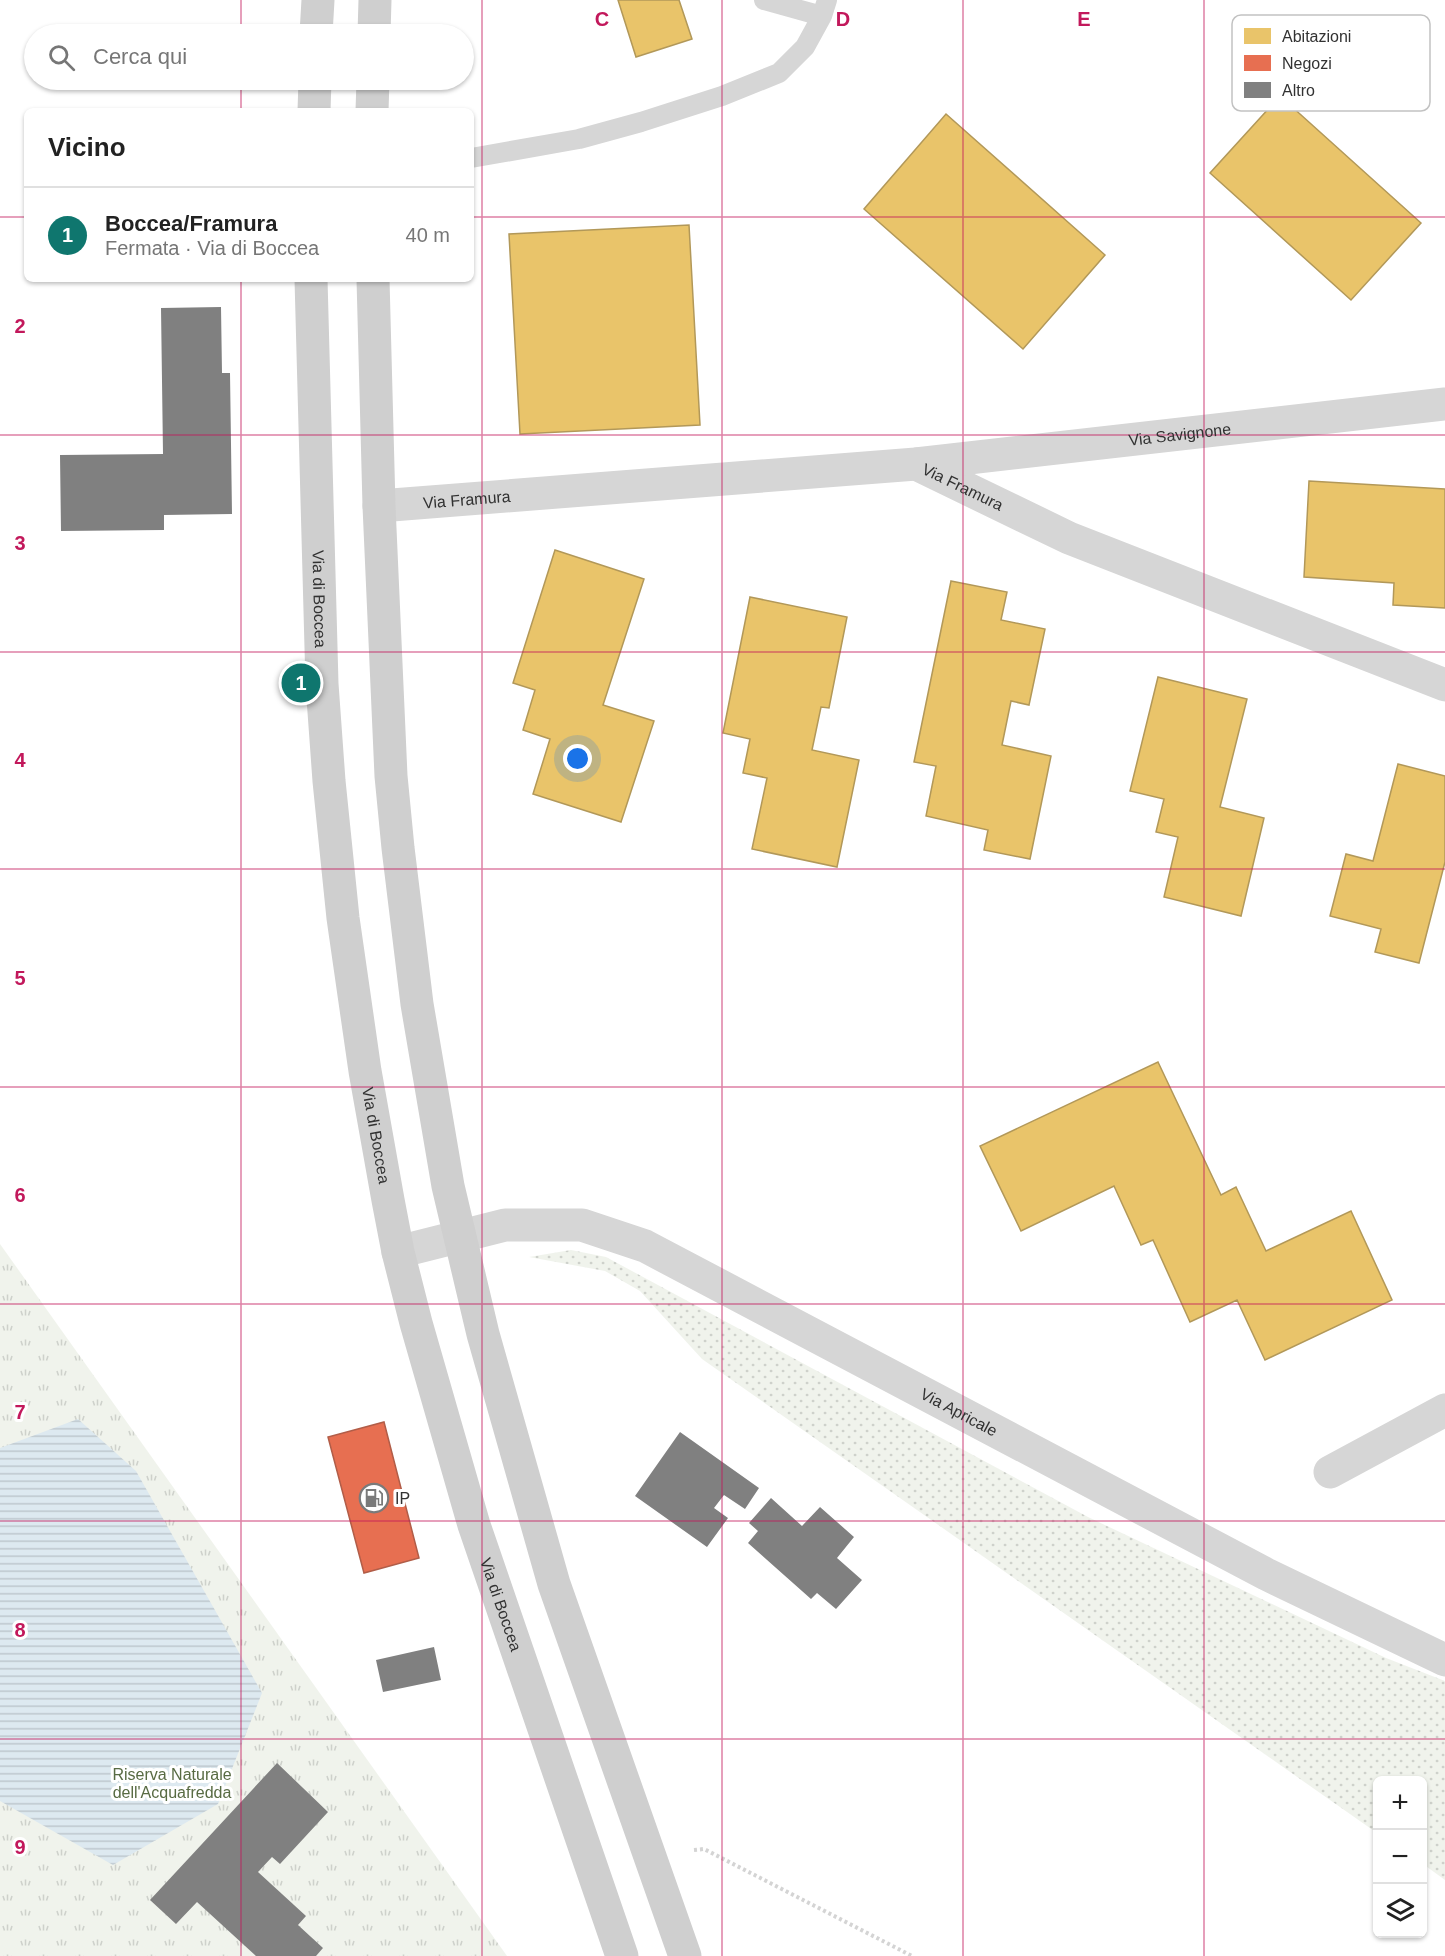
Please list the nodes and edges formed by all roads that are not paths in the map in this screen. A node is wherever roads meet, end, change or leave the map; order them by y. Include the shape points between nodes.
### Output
1 (318, 0) edge
2 (375, 0) edge
3 (764, 0) edge
4 (824, 8) edge
5 (317, 24) edge
6 (374, 24) edge
7 (315, 90) edge
8 (373, 90) edge
9 (314, 108) edge
10 (372, 108) edge
11 (474, 157) edge
12 (311, 282) edge
13 (373, 282) edge
14 (1445, 404) edge
15 (916, 464) junction
16 (378, 506) junction
17 (1445, 684) edge
18 (460, 1238) junction
19 (398, 1252) junction
20 (1445, 1410) edge
21 (1329, 1472) dead end
22 (1445, 1660) edge
23 (622, 1956) edge
24 (685, 1956) edge

1 - 5 main road
2 - 6 main road
3 - 4 lane
4 - 11 lane via 805,47 779,73 722,96 579,139
7 - 9 main road
8 - 10 main road
12 - 19 main road, Via di Boccea via 321,672 329,782 365,1071
13 - 16 main road
14 - 15 street, Via Savignone
15 - 16 street, Via Framura
15 - 17 street, Via Framura via 1069,538
16 - 18 main road via 398,848 417,1004
18 - 19 street, Via Apricale
18 - 22 street, Via Apricale via 505,1225 582,1225 645,1246 1266,1574
18 - 24 main road via 554,1584
19 - 23 main road, Via di Boccea via 474,1525
20 - 21 street

